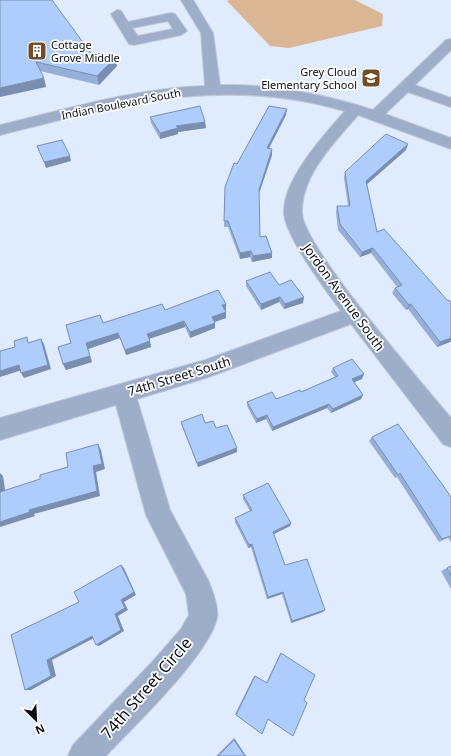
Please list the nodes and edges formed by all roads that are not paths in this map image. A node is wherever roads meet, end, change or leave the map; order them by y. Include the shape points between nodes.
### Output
1 (188, 0) edge
2 (174, 3) dead end
3 (131, 11) dead end
4 (125, 26) dead end
5 (451, 43) edge
6 (407, 87) junction
7 (213, 90) junction
8 (451, 103) edge
9 (355, 109) junction
10 (376, 115) junction
11 (0, 130) edge
12 (451, 144) edge
13 (355, 314) junction
14 (124, 392) junction
15 (0, 429) edge
16 (451, 436) edge
17 (84, 756) edge

1 - 2 street
1 - 7 street via 207,33
3 - 4 street via 113,9
5 - 6 street
6 - 8 street
6 - 10 street
7 - 9 street, Indian Boulevard South via 264,91 310,98
7 - 11 street, Indian Boulevard South via 166,94 92,108
9 - 10 street, Indian Boulevard South
9 - 13 street, Jordon Avenue South via 312,160 298,187 293,215 295,226 303,240
10 - 12 street, Indian Boulevard South
13 - 14 street, 74th Street South via 206,369
13 - 16 street, Jordon Avenue South
14 - 15 street, 74th Street South
14 - 17 street, 74th Street Circle via 158,515 199,592 203,617 191,639 164,672

